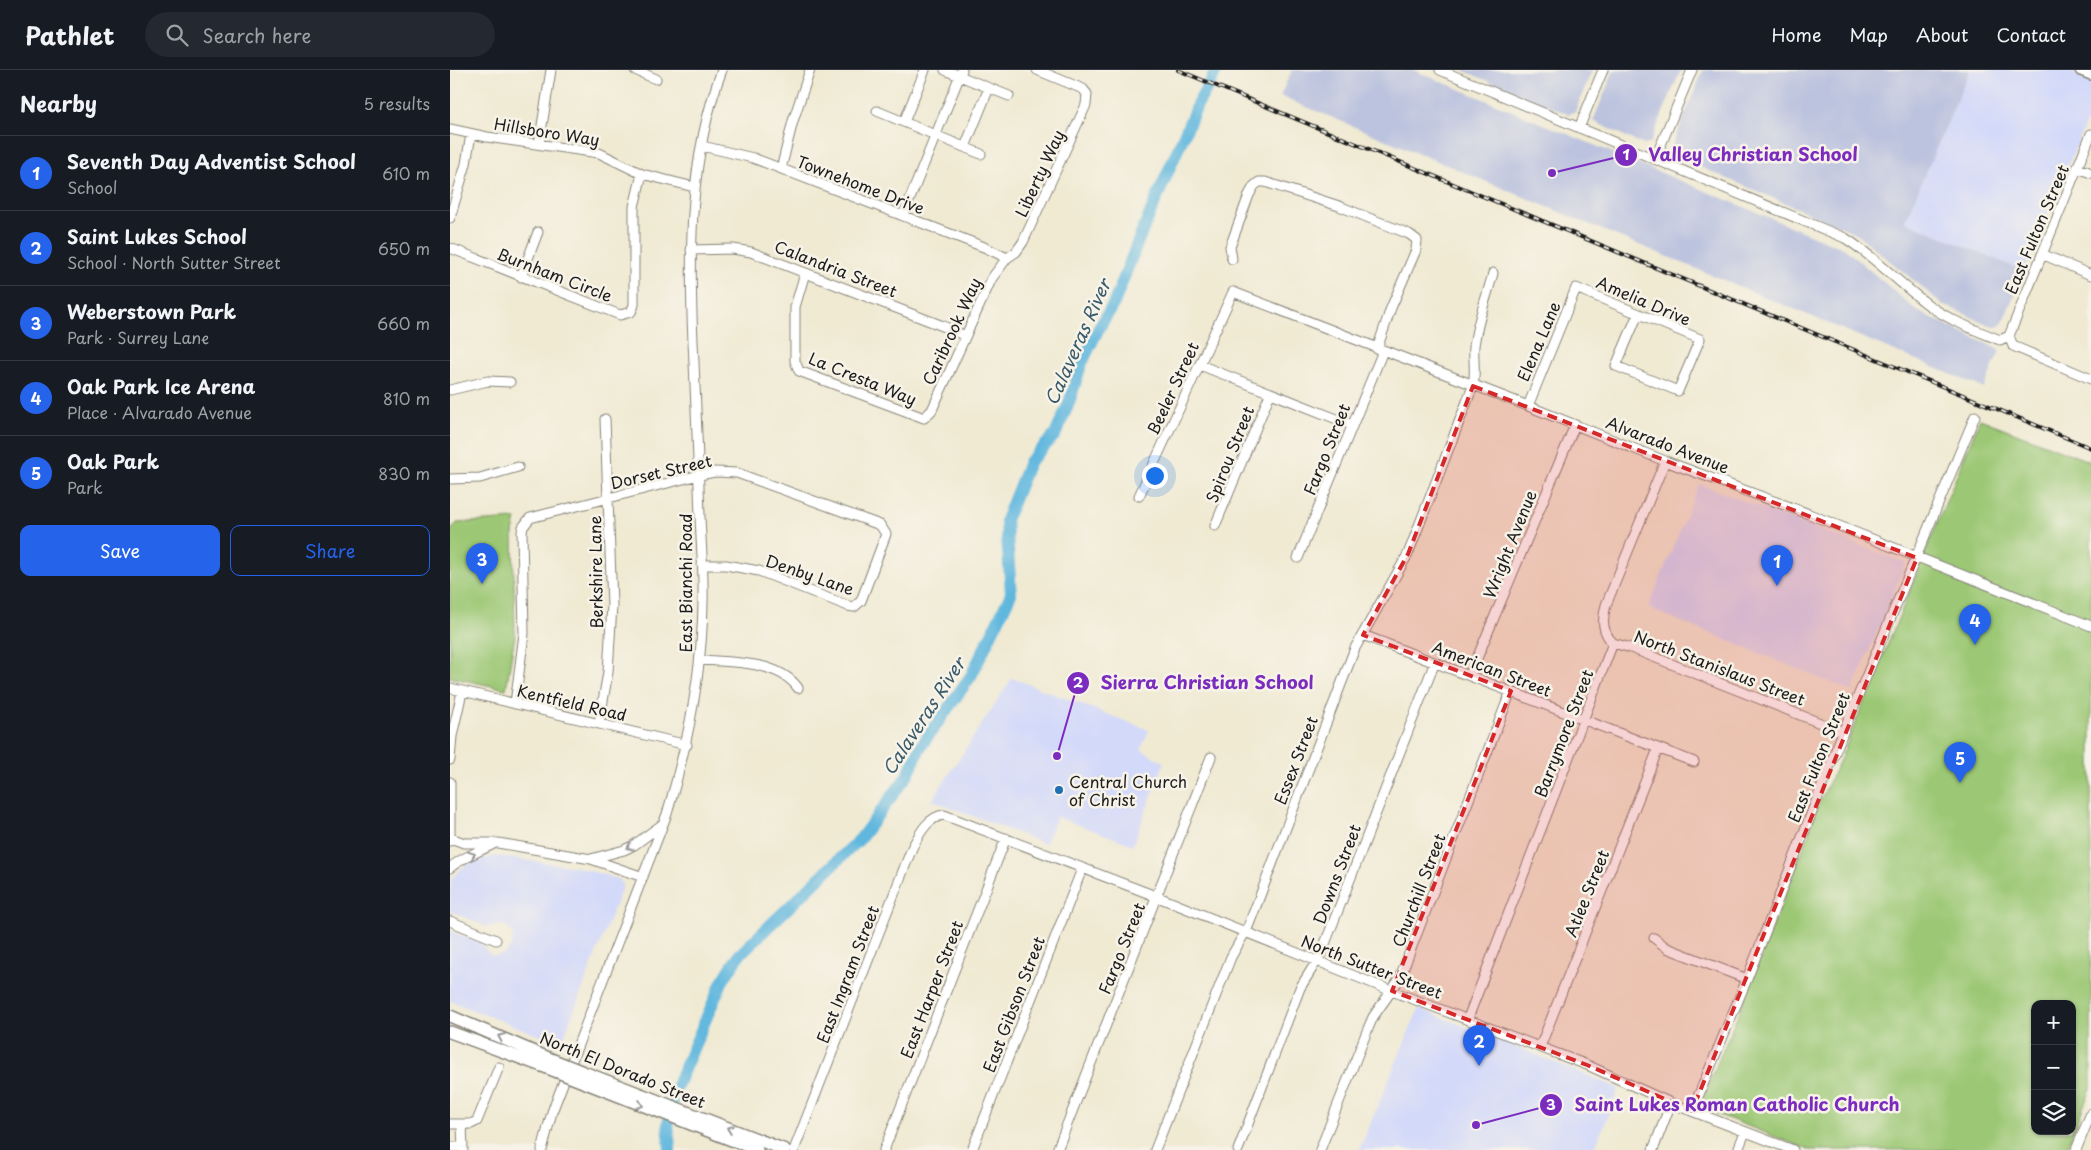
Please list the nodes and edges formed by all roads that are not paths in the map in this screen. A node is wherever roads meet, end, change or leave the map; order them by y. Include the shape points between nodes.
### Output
1 (551, 70) edge
2 (635, 70) edge
3 (722, 70) edge
4 (810, 70) edge
5 (925, 70) edge
6 (945, 70) edge
7 (1037, 70) edge
8 (1440, 70) edge
9 (1603, 70) edge
10 (1692, 70) edge
11 (2081, 70) edge
12 (961, 73) edge
13 (2091, 74) edge
14 (656, 79) dead end
15 (989, 88) junction
16 (1009, 96) dead end
17 (877, 111) dead end
18 (904, 122) junction
19 (1580, 128) junction
20 (450, 129) edge
21 (472, 134) junction
22 (936, 134) junction
23 (2091, 134) edge
24 (539, 144) junction
25 (702, 146) junction
26 (965, 147) junction
27 (980, 154) dead end
28 (1655, 159) junction
29 (2078, 168) junction
30 (781, 169) junction
31 (2091, 173) edge
32 (642, 174) junction
33 (694, 187) junction
34 (903, 216) junction
35 (450, 218) edge
36 (538, 232) dead end
37 (450, 248) edge
38 (691, 250) junction
39 (2042, 254) junction
40 (1007, 258) junction
41 (1232, 259) dead end
42 (805, 272) junction
43 (1493, 272) dead end
44 (2091, 275) edge
45 (521, 277) junction
46 (1576, 288) joint
47 (1232, 292) joint
48 (1638, 314) junction
49 (965, 336) junction
50 (2009, 336) junction
51 (1380, 350) junction
52 (1200, 365) junction
53 (2091, 378) edge
54 (510, 382) dead end
55 (1473, 386) junction
56 (450, 390) edge
57 (1270, 394) junction
58 (1528, 406) junction
59 (1975, 416) dead end
60 (924, 418) joint
61 (605, 419) dead end
62 (1352, 425) junction
63 (1575, 425) junction
64 (1665, 461) junction
65 (518, 466) dead end
66 (699, 475) junction
67 (450, 479) edge
68 (1139, 496) dead end
69 (608, 498) junction
70 (1215, 526) dead end
71 (885, 530) joint
72 (1298, 558) dead end
73 (1916, 558) junction
74 (702, 565) junction
75 (2091, 626) edge
76 (1363, 634) junction
77 (1613, 643) junction
78 (700, 660) junction
79 (1435, 662) junction
80 (1470, 675) junction
81 (450, 688) edge
82 (798, 688) dead end
83 (1511, 691) junction
84 (462, 692) junction
85 (515, 704) junction
86 (1585, 720) junction
87 (599, 724) junction
88 (1843, 732) junction
89 (687, 745) junction
90 (1658, 749) junction
91 (1212, 757) dead end
92 (450, 760) edge
93 (1694, 762) dead end
94 (450, 782) edge
95 (938, 816) joint
96 (663, 824) junction
97 (1006, 838) junction
98 (450, 840) edge
99 (495, 843) junction
100 (591, 859) junction
101 (450, 868) edge
102 (1082, 869) junction
103 (643, 877) junction
104 (1158, 897) junction
105 (450, 922) edge
106 (1245, 933) junction
107 (1654, 938) dead end
108 (496, 940) dead end
109 (1317, 961) junction
110 (1747, 979) junction
111 (1392, 991) junction
112 (450, 1016) edge
113 (1468, 1018) junction
114 (450, 1032) edge
115 (1540, 1047) junction
116 (544, 1062) junction
117 (499, 1067) dead end
118 (1671, 1102) junction
119 (1692, 1111) junction
120 (2091, 1113) edge
121 (450, 1124) edge
122 (462, 1124) junction
123 (705, 1125) junction
124 (1745, 1132) junction
125 (450, 1147) edge
126 (463, 1148) edge
127 (542, 1150) edge
128 (757, 1150) edge
129 (785, 1150) edge
130 (794, 1150) edge
131 (884, 1150) edge
132 (972, 1150) edge
133 (1057, 1150) edge
134 (1156, 1150) edge
135 (1238, 1150) edge
136 (1320, 1150) edge
137 (1653, 1150) edge
138 (1738, 1150) edge
139 (1793, 1150) edge
140 (2076, 1150) edge

1 - 24 street
2 - 14 street
3 - 25 street, East Bianchi Road
4 - 30 street
5 - 18 street
6 - 12 street
7 - 40 street, Liberty Way via 1076,86 1087,94 1086,105 1023,242
8 - 19 street
9 - 19 street
10 - 28 street
11 - 13 main road
12 - 15 street
12 - 22 street
15 - 16 street
15 - 26 street
17 - 18 street
18 - 22 street
19 - 28 street
20 - 21 street, Hillsboro Way
21 - 24 street, Hillsboro Way
21 - 35 street
22 - 26 street
22 - 34 street
23 - 29 street, East Fulton Street
24 - 32 street, Hillsboro Way via 599,153
25 - 30 street, Townehome Drive via 739,154
25 - 33 street, East Bianchi Road
26 - 27 street
28 - 50 street via 1845,238 1867,252 1938,311 2000,340
29 - 31 street
29 - 39 street, East Fulton Street
30 - 34 street, Townehome Drive
32 - 33 street, Hillsboro Way
32 - 45 street, Burnham Circle via 634,207 634,306 631,312 620,315
33 - 38 street, East Bianchi Road
34 - 40 street, Townehome Drive
36 - 45 street
37 - 45 street, Burnham Circle
38 - 42 street, Calandria Street via 751,252
38 - 66 street, East Bianchi Road
39 - 44 street
39 - 50 street, East Fulton Street
40 - 49 street, Caribrook Way via 992,278
41 - 51 street, Fargo Street via 1230,247 1249,195 1259,182 1338,206 1410,234 1417,240 1416,250 1391,308
42 - 49 street, Calandria Street
42 - 60 street, La Cresta Way via 794,312 795,361 799,371
43 - 55 street, Essex Street via 1474,347 1476,373
46 - 48 street, Amelia Drive
46 - 58 street, Elena Lane
47 - 51 street, Alvarado Avenue
47 - 52 street, Beeler Street
48 - 48 street, Amelia Drive via 1700,339 1678,392 1616,366
49 - 60 street, Caribrook Way via 932,410
50 - 53 street via 2014,346
51 - 55 street, Alvarado Avenue
51 - 62 street, Fargo Street
52 - 57 street
52 - 68 street, Beeler Street
54 - 56 street via 488,381
55 - 58 street, Alvarado Avenue
55 - 76 street, Essex Street via 1408,554
57 - 62 street
57 - 70 street, Spirou Street
58 - 63 street, Alvarado Avenue
59 - 73 street, East Fulton Street
61 - 69 street, Berkshire Lane
62 - 72 street, Fargo Street
63 - 64 street, Alvarado Avenue
63 - 80 street, Wright Avenue
64 - 73 street, Alvarado Avenue
64 - 77 street via 1606,606 1603,624
65 - 67 street via 480,478
66 - 69 street, Dorset Street
66 - 71 street, Dorset Street via 715,472 742,474 880,525
66 - 74 street, East Bianchi Road
69 - 85 street, Dorset Street via 535,516 526,522 522,532 524,634
69 - 87 street, Berkshire Lane via 611,636
71 - 74 street, Denby Lane via 885,539 861,602 854,607 759,571 726,565
73 - 75 street, Alvarado Avenue
73 - 88 street, East Fulton Street
74 - 78 street, East Bianchi Road
76 - 79 street, American Street
76 - 106 street, Essex Street via 1347,667
77 - 86 street, Barrymore Street
77 - 88 street, North Stanislaus Street
78 - 82 street via 758,665 779,673
78 - 89 street, East Bianchi Road
79 - 80 street, American Street
79 - 109 street, Downs Street
80 - 83 street, American Street
81 - 84 street, Kentfield Road
83 - 86 street, American Street
83 - 111 street, Churchill Street
84 - 85 street, Kentfield Road
84 - 92 street
85 - 87 street, Kentfield Road
86 - 90 street, American Street
86 - 113 street, Barrymore Street
87 - 89 street, Kentfield Road
88 - 110 street, East Fulton Street
89 - 96 street, East Bianchi Road
90 - 93 street, American Street
90 - 115 street, Atlee Street
91 - 104 street, Fargo Street
94 - 98 street
95 - 97 street, North Sutter Street via 950,816
95 - 130 street, East Ingram Street via 928,822 912,848
96 -> 100 street via 624,850
96 - 103 street, East Bianchi Road
97 - 102 street, North Sutter Street
97 - 131 street, East Harper Street
98 - 99 street
99 - 100 street
101 -> 99 street
100 - 103 street
102 - 104 street, North Sutter Street
102 - 132 street, East Gibson Street
103 - 127 street, East Bianchi Road via 565,1076
104 - 106 street, North Sutter Street
104 - 133 street, Fargo Street
105 - 108 street
106 - 109 street, North Sutter Street
106 - 134 street, Essex Street via 1231,957
107 - 110 street via 1667,948
109 - 111 street, North Sutter Street
109 - 135 street, Downs Street via 1300,988
110 - 119 street, East Fulton Street
111 - 113 street, North Sutter Street
111 - 136 street, Churchill Street via 1373,1017
116 -> 112 main road, North El Dorado Street
113 - 115 street, North Sutter Street
114 - 116 main road, North El Dorado Street
115 - 118 street, North Sutter Street
116 - 123 main road, North El Dorado Street, bridge
117 - 122 street via 477,1121
118 - 119 street, North Sutter Street
118 - 137 street
119 - 124 street, North Sutter Street
120 - 140 street
121 - 122 street
122 - 126 street
123 - 128 main road, North El Dorado Street
129 -> 123 main road, North El Dorado Street
124 - 138 street
124 - 139 street, North Sutter Street
125 - 126 street

